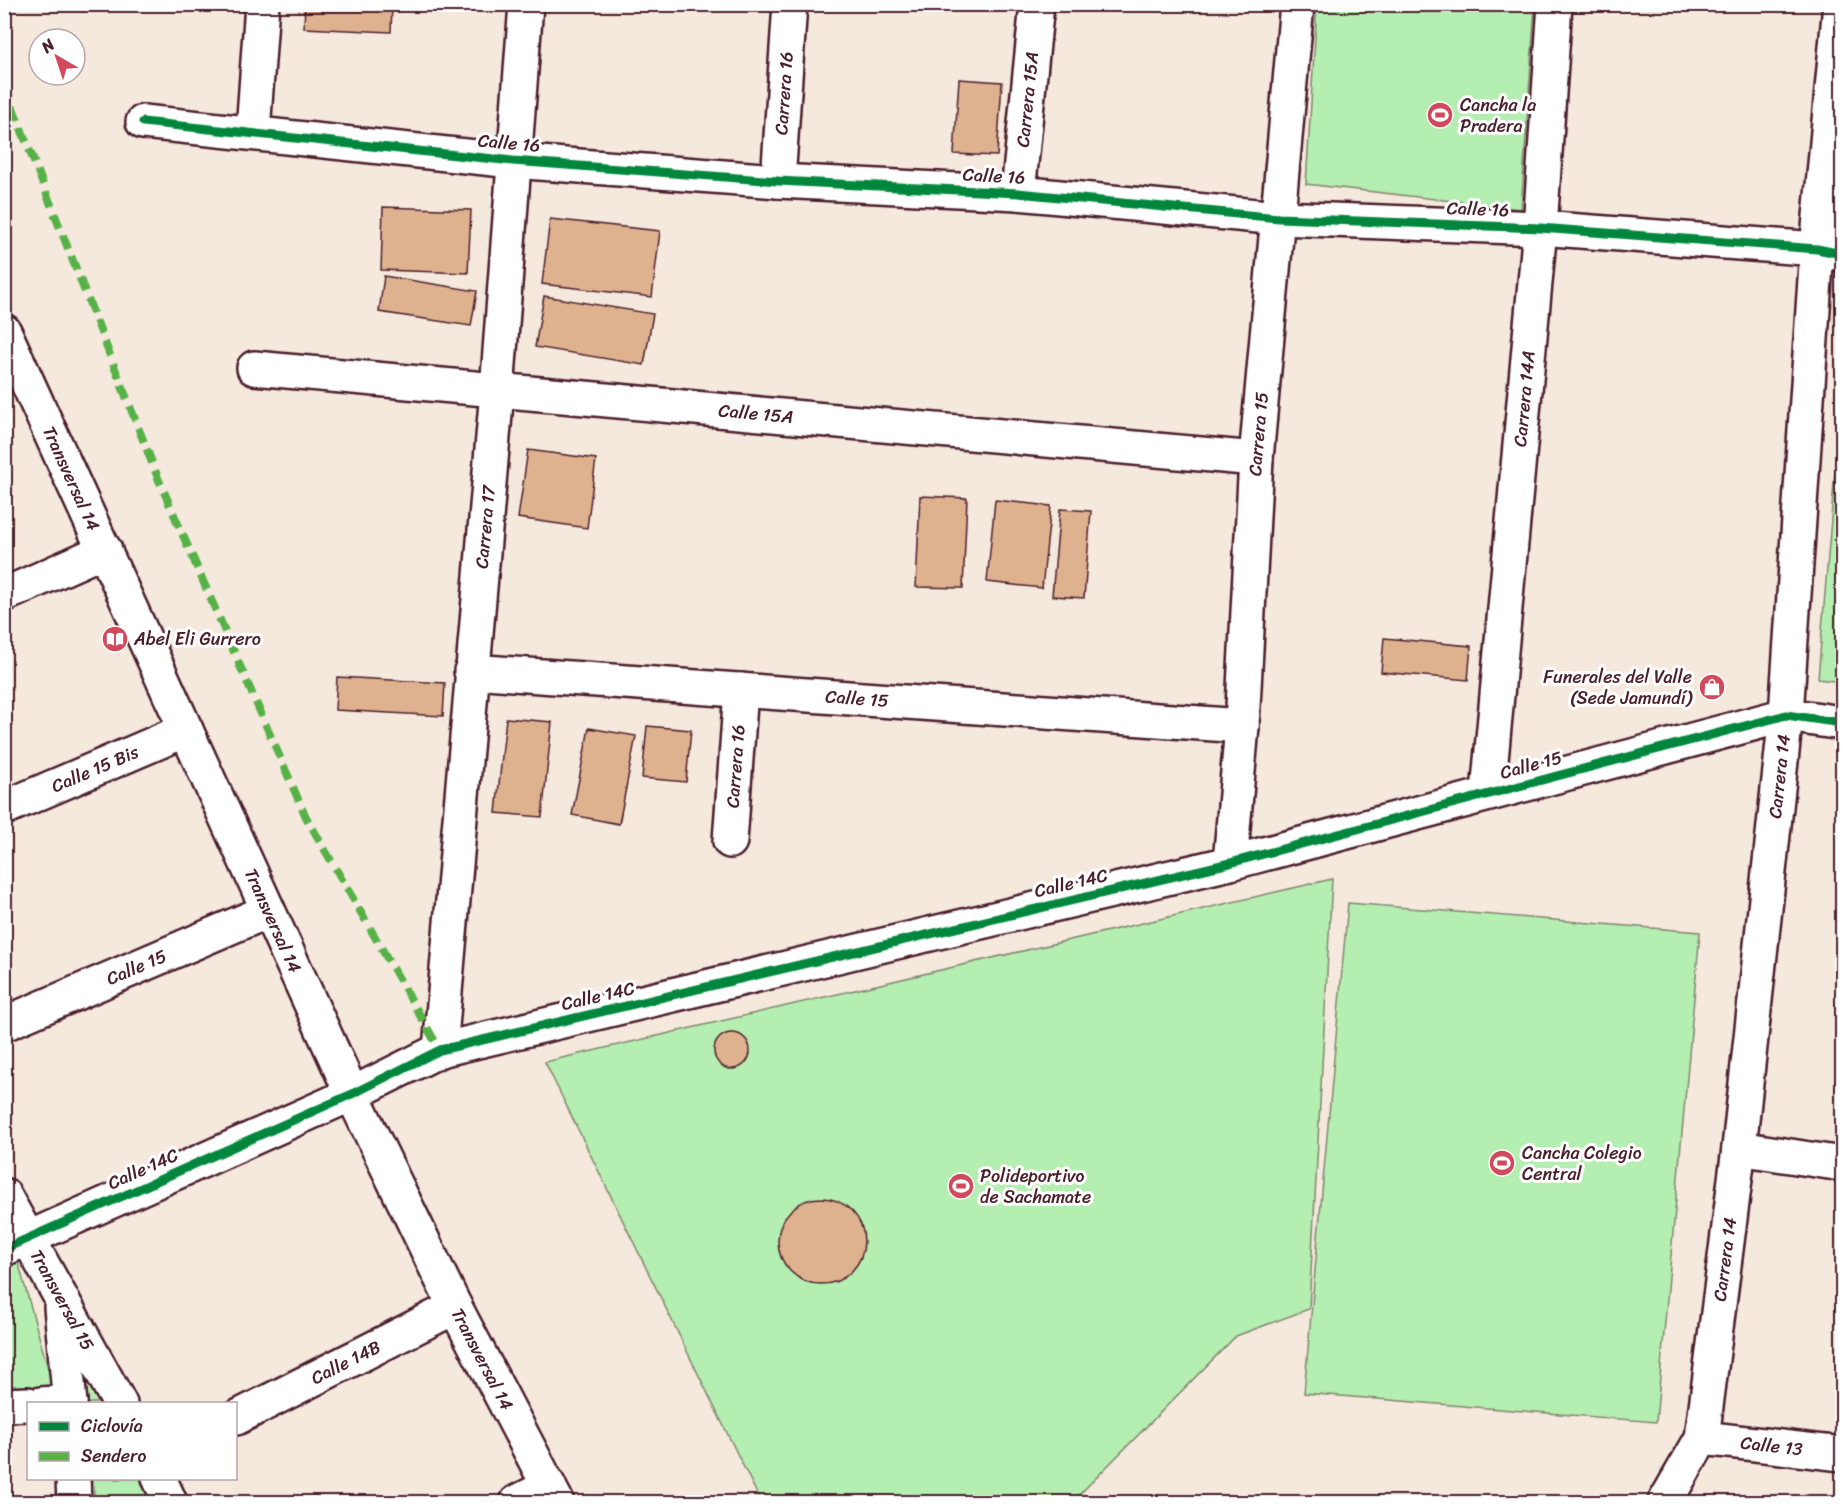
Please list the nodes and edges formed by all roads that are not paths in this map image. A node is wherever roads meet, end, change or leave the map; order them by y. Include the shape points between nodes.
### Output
1 (262, 4) edge
2 (526, 4) edge
3 (790, 4) edge
4 (1037, 4) edge
5 (1297, 4) edge
6 (1555, 4) edge
7 (1840, 4) edge
8 (143, 122) dead end
9 (253, 132) junction
10 (513, 161) junction
11 (778, 181) junction
12 (1018, 193) junction
13 (1279, 218) junction
14 (1540, 228) junction
15 (1830, 251) edge
16 (4, 331) edge
17 (254, 368) dead end
18 (497, 391) junction
19 (1256, 459) junction
20 (105, 550) junction
21 (4, 595) edge
22 (471, 670) junction
23 (741, 690) junction
24 (1786, 715) junction
25 (1842, 723) edge
26 (1242, 726) junction
27 (186, 730) junction
28 (1488, 793) junction
29 (4, 808) edge
30 (730, 841) dead end
31 (1230, 863) junction
32 (268, 910) junction
33 (4, 1024) edge
34 (440, 1050) junction
35 (352, 1094) junction
36 (1739, 1148) junction
37 (1842, 1164) edge
38 (4, 1195) edge
39 (17, 1244) edge
40 (60, 1293) junction
41 (455, 1307) junction
42 (60, 1402) edge
43 (119, 1402) edge
44 (27, 1404) edge
45 (4, 1405) edge
46 (237, 1417) edge
47 (1702, 1438) junction
48 (1842, 1454) edge
49 (73, 1480) edge
50 (159, 1480) edge
51 (553, 1494) edge
52 (74, 1503) edge
53 (170, 1503) edge
54 (517, 1503) edge
55 (1665, 1503) edge

1 - 9 street
2 - 10 street, Carrera 17
3 - 11 street, Carrera 16
4 - 12 street, Carrera 15A
5 - 13 street, Carrera 15
6 - 14 street, Carrera 14A
7 - 15 street, Carrera 14
8 - 9 street, Calle 16
9 - 10 street, Calle 16
10 - 11 street, Calle 16
10 - 18 street, Carrera 17
11 - 12 street, Calle 16
12 - 13 street, Calle 16
13 - 14 street, Calle 16
13 - 19 street, Carrera 15
14 - 15 street, Calle 16
14 - 28 street, Carrera 14A
15 - 24 street, Carrera 14
16 - 20 street, Transversal 14
17 - 18 street, Calle 15A
18 - 19 street, Calle 15A
18 - 22 street, Carrera 17
19 - 26 street, Carrera 15
20 - 21 street
20 - 27 street, Transversal 14
22 - 23 street, Calle 15
22 - 34 street, Carrera 17
23 - 26 street, Calle 15
23 - 30 street, Carrera 16
24 - 25 street, Calle 15
24 - 28 street, Calle 15
24 - 36 street, Carrera 14
26 - 31 street, Carrera 15
27 - 29 street, Calle 15 Bis
27 - 32 street, Transversal 14
28 - 31 street, Calle 15
31 - 34 street, Calle 14C
32 - 33 street, Calle 15
32 - 35 street, Transversal 14
34 - 35 street, Calle 14C
35 - 39 street, Calle 14C
35 - 41 street, Transversal 14
36 - 37 street
36 - 47 street, Carrera 14
38 - 39 street, Transversal 15
39 - 40 street, Transversal 15
40 - 42 street
40 - 43 street, Transversal 15
41 - 46 street, Calle 14B
41 - 51 street, Transversal 14
44 - 45 street
47 - 48 street, Calle 13
47 - 55 street, Carrera 14
49 - 52 street
50 - 53 street
51 - 54 street

